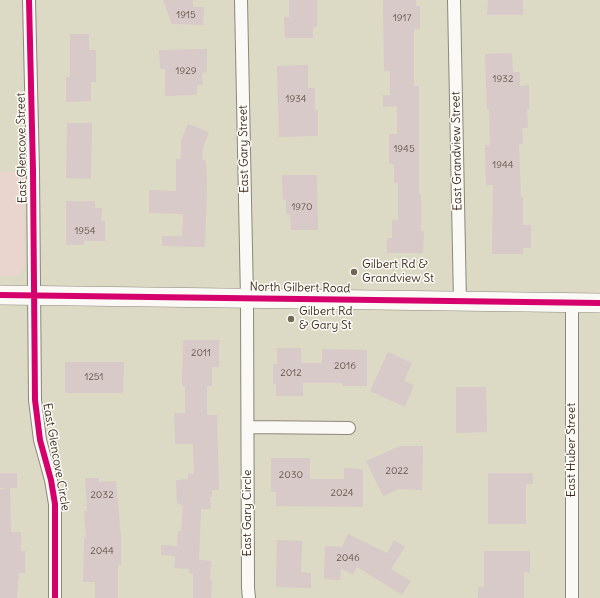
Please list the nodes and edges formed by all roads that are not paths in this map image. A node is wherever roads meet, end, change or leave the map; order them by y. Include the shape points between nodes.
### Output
1 (29, 0) edge
2 (241, 0) edge
3 (454, 0) edge
4 (0, 295) edge
5 (34, 295) junction
6 (247, 299) junction
7 (460, 302) junction
8 (572, 303) junction
9 (600, 303) edge
10 (248, 427) junction
11 (349, 428) dead end
12 (55, 598) edge
13 (249, 598) edge
14 (572, 598) edge

1 - 5 street, East Glencove Street
2 - 6 street, East Gary Street
3 - 7 street, East Grandview Street
4 - 5 main road, North Gilbert Road
5 - 6 main road, North Gilbert Road
5 - 12 street, East Glencove Circle via 36,406 40,440 55,504
6 - 7 main road, North Gilbert Road
6 - 10 street, East Gary Circle
7 - 8 main road, North Gilbert Road
8 - 9 main road, North Gilbert Road
8 - 14 street, East Huber Street
10 - 11 street
10 - 13 street, East Gary Circle

